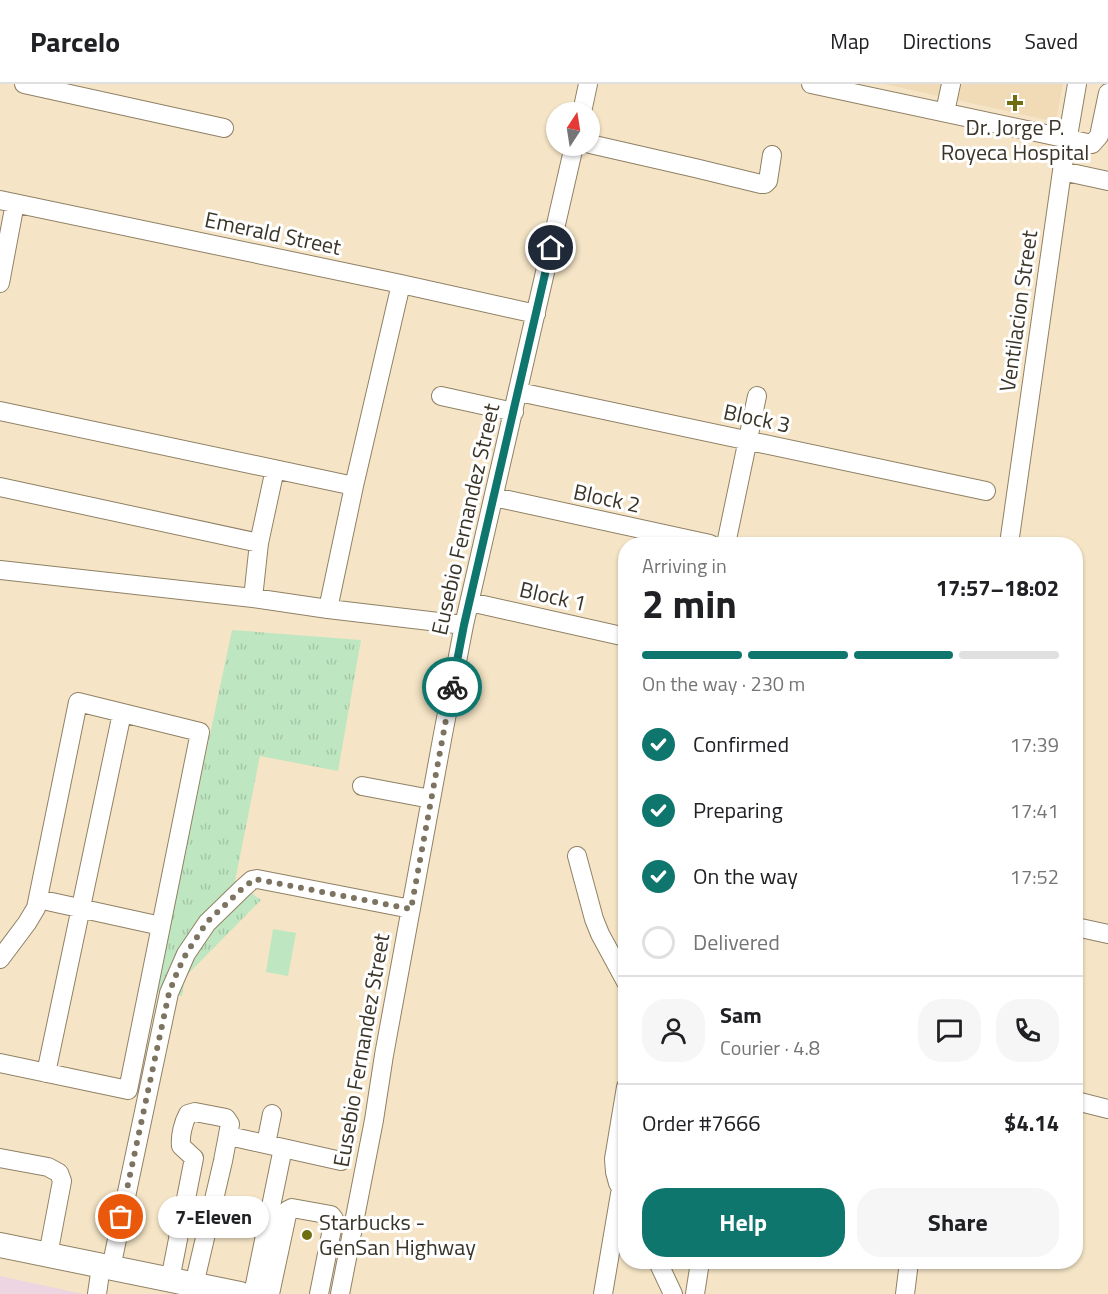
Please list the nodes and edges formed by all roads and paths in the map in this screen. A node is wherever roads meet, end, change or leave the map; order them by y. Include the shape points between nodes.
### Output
1 (24, 84) edge
2 (588, 84) edge
3 (811, 84) edge
4 (951, 84) edge
5 (1077, 84) edge
6 (1108, 93) edge
7 (584, 102) edge
8 (945, 112) junction
9 (224, 128) dead end
10 (1067, 139) junction
11 (600, 146) edge
12 (772, 155) dead end
13 (572, 156) edge
14 (1062, 171) junction
15 (1108, 181) edge
16 (8, 202) edge
17 (0, 284) edge
18 (401, 284) junction
19 (536, 314) junction
20 (519, 392) junction
21 (441, 396) dead end
22 (757, 396) dead end
23 (0, 411) edge
24 (514, 412) junction
25 (748, 441) junction
26 (275, 469) junction
27 (354, 486) junction
28 (0, 487) edge
29 (986, 492) dead end
30 (494, 497) junction
31 (678, 537) edge
32 (727, 537) edge
33 (1010, 537) edge
34 (259, 543) junction
35 (0, 570) edge
36 (253, 598) junction
37 (470, 602) junction
38 (328, 609) junction
39 (464, 625) junction
40 (618, 635) edge
41 (122, 713) junction
42 (362, 786) dead end
43 (431, 799) junction
44 (577, 856) dead end
45 (38, 899) junction
46 (81, 908) junction
47 (411, 909) junction
48 (161, 926) junction
49 (1083, 929) edge
50 (1108, 934) edge
51 (0, 959) edge
52 (618, 959) edge
53 (0, 1063) edge
54 (46, 1072) junction
55 (1083, 1103) edge
56 (1108, 1109) edge
57 (272, 1114) dead end
58 (618, 1135) edge
59 (228, 1136) junction
60 (274, 1146) junction
61 (0, 1158) edge
62 (194, 1158) junction
63 (223, 1161) junction
64 (341, 1161) dead end
65 (618, 1180) edge
66 (618, 1218) edge
67 (0, 1245) edge
68 (48, 1255) junction
69 (106, 1267) junction
70 (661, 1269) edge
71 (699, 1269) edge
72 (908, 1269) edge
73 (170, 1280) junction
74 (194, 1285) junction
75 (97, 1294) edge
76 (240, 1294) edge
77 (254, 1294) edge
78 (270, 1294) edge
79 (319, 1294) edge
80 (340, 1294) edge
81 (603, 1294) edge
82 (673, 1294) edge
83 (695, 1294) edge
84 (905, 1294) edge

1 - 9 street
2 - 7 street
3 - 8 street
4 - 8 street
5 - 10 street, Ventilacion Street
6 - 10 street via 1099,136 1092,144
8 - 10 street
10 - 14 street, Ventilacion Street
11 - 12 street via 761,184 768,180
13 - 19 street, Eusebio Fernandez Street
14 - 15 street
14 - 33 street, Ventilacion Street
16 - 17 street
16 - 18 street, Emerald Street
18 - 19 street, Emerald Street
18 - 27 street
19 - 20 street, Eusebio Fernandez Street
20 - 24 street, Eusebio Fernandez Street
20 - 25 street, Block 3
21 - 24 street
22 - 25 street
23 - 26 street
24 - 30 street, Eusebio Fernandez Street
25 - 29 street, Block 3
25 - 32 street
26 - 27 street
26 - 34 street
27 - 38 street
28 - 34 street
30 - 31 street, Block 2
30 - 37 street, Eusebio Fernandez Street
34 - 36 street
35 - 36 street
36 - 38 street
37 - 39 street, Eusebio Fernandez Street
37 - 40 street, Block 1
38 - 39 street
39 - 43 street, Eusebio Fernandez Street
41 - 45 street via 78,702
41 - 46 street
41 - 48 street via 200,732
42 - 43 street
43 - 47 street, Eusebio Fernandez Street
44 - 52 street via 594,919
45 - 46 street
45 - 51 street via 33,914
46 - 48 street
46 - 54 street
47 - 69 street via 257,879 207,922 186,954 169,993
47 - 80 street, Eusebio Fernandez Street
48 - 54 street via 128,1090
49 - 50 street
53 - 54 street
55 - 56 street
57 - 60 street
58 - 65 street via 614,1159
59 - 60 street
59 - 62 street via 230,1124 226,1118 188,1114 181,1146
59 - 63 street
60 - 64 street
60 - 77 street
61 - 68 street via 48,1167 59,1173 62,1181
62 - 63 street
62 - 73 street
63 - 74 street
66 - 81 street
67 - 68 main road
68 - 69 main road
69 - 73 main road
69 - 75 street
70 - 82 street
71 - 83 street
72 - 84 street
73 - 74 main road
74 - 76 main road
78 - 79 street via 288,1210 292,1208 331,1215 334,1219

